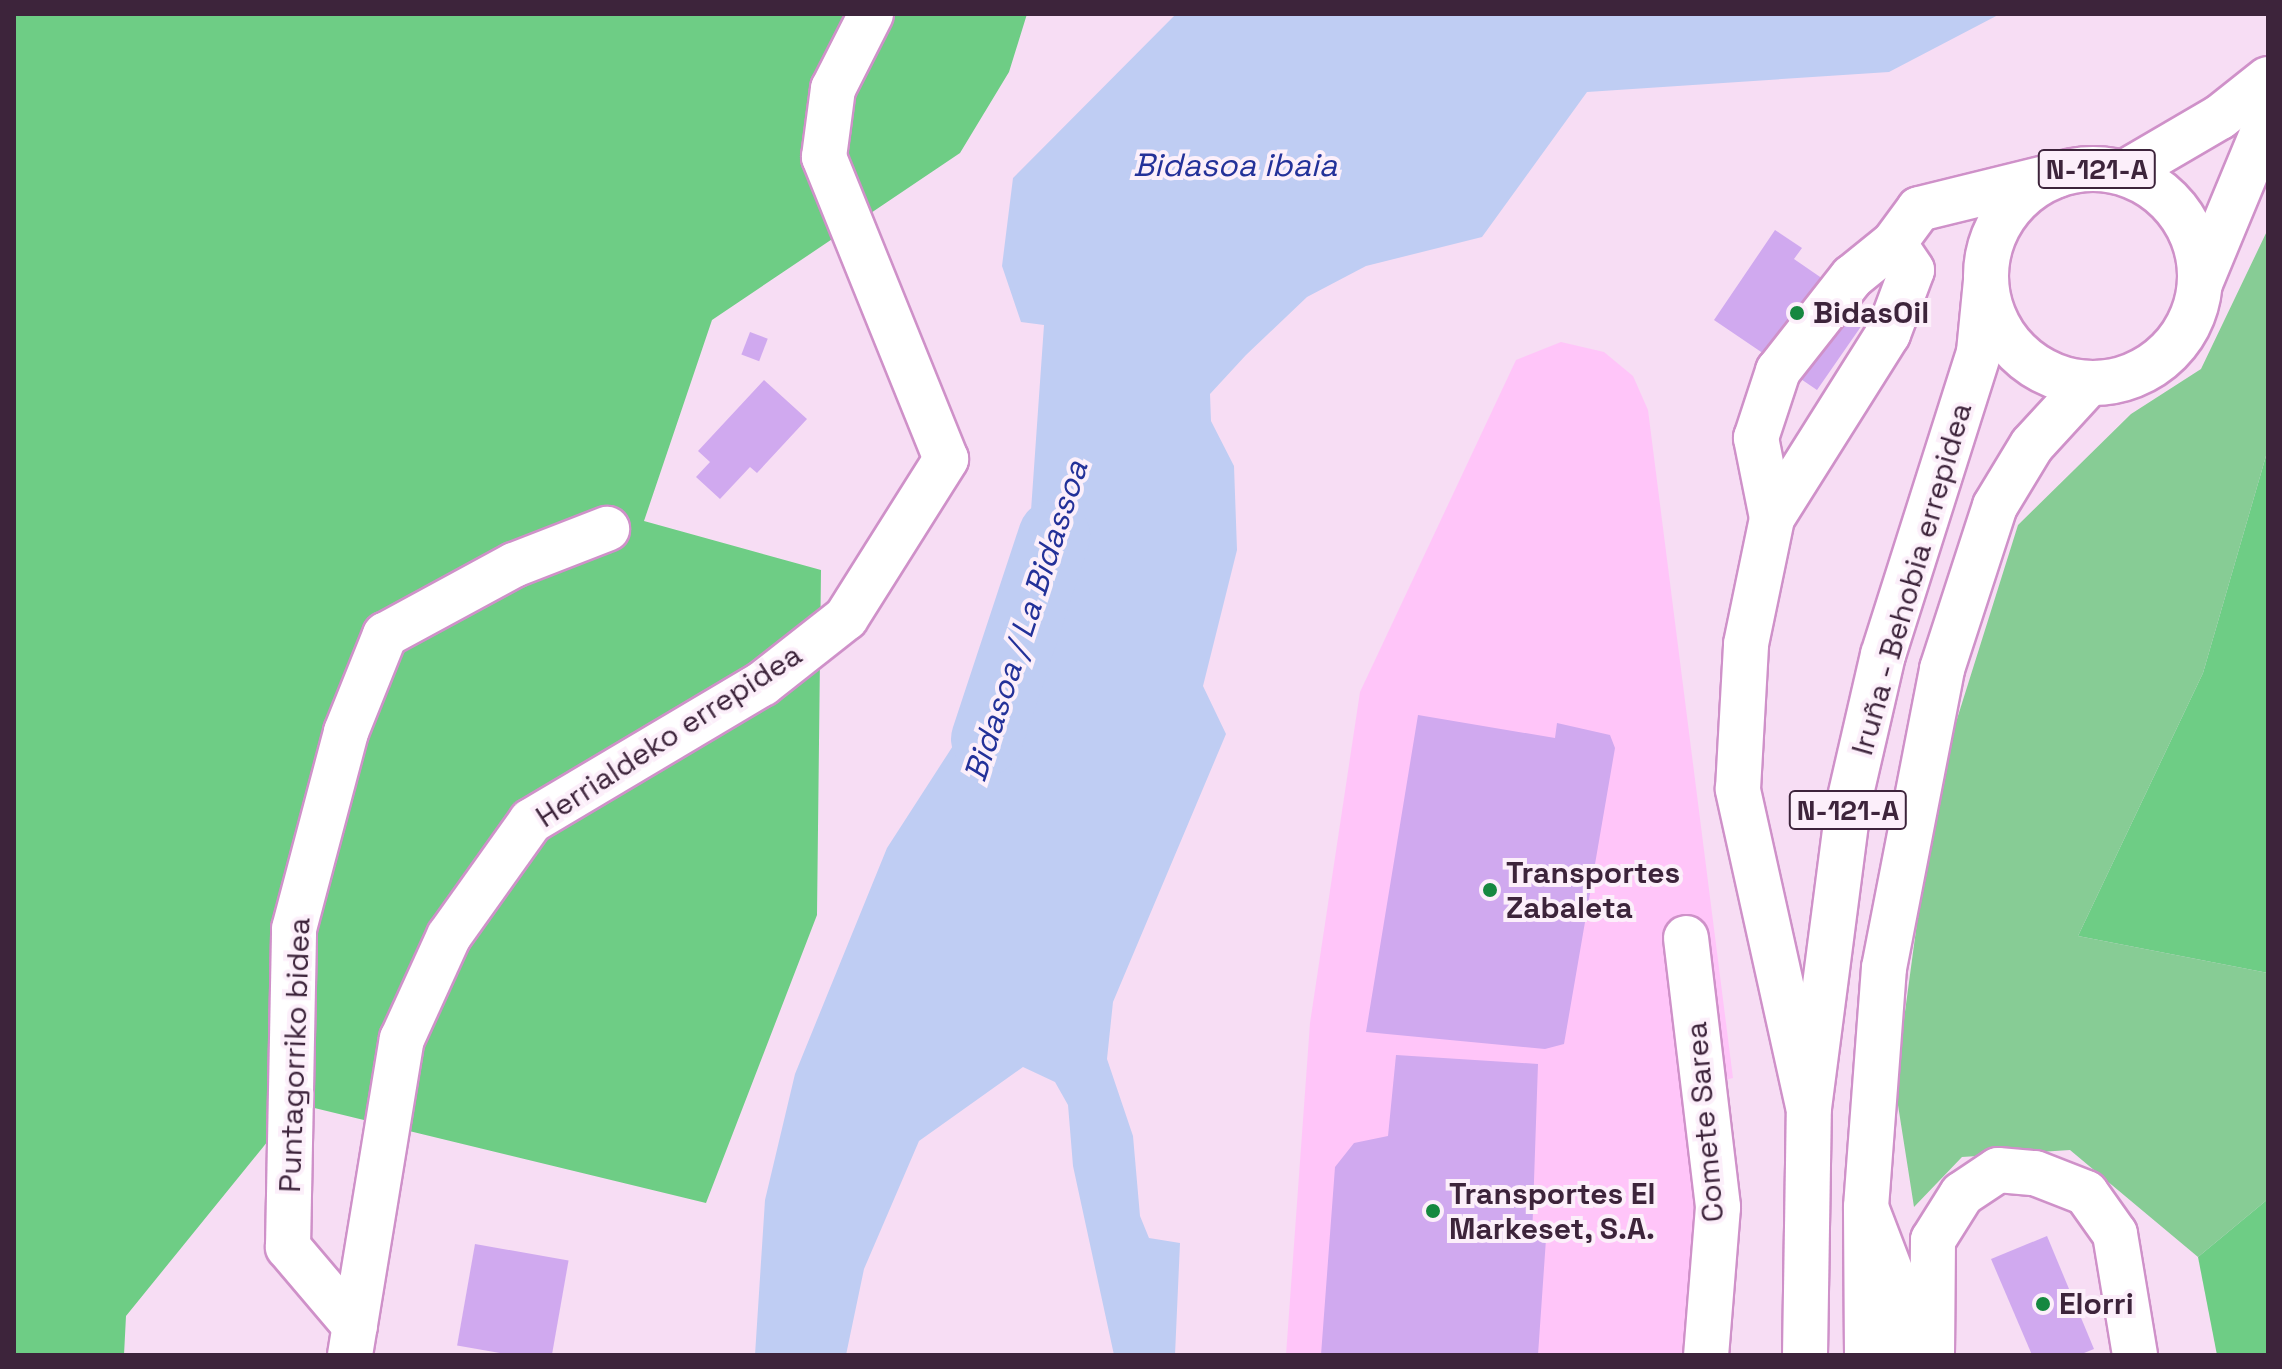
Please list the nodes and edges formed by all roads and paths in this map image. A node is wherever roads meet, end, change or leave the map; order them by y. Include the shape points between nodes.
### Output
1 (871, 14) edge
2 (2268, 79) edge
3 (2268, 119) edge
4 (2124, 173) junction
5 (2057, 175) junction
6 (1894, 243) junction
7 (1986, 281) junction
8 (2200, 283) junction
9 (2089, 383) junction
10 (1772, 518) junction
11 (607, 529) dead end
12 (1686, 938) dead end
13 (1809, 1108) junction
14 (1866, 1207) junction
15 (352, 1340) edge
16 (1706, 1355) edge
17 (1805, 1355) edge
18 (1867, 1355) edge
19 (1901, 1355) edge
20 (1932, 1355) edge
21 (2135, 1355) edge

1 - 15 main road, Herrialdeko errepidea via 833,89 824,157 946,459 846,618 762,684 531,821 449,936 402,1039
2 - 4 main road, N-121-A via 2220,117
3 - 8 main road, N-121-A
4 - 5 main road, N-121-A
4 - 8 main road, N-121-A via 2160,192 2187,224
5 - 6 main road via 1919,209
5 - 7 main road, N-121-A via 2004,216
6 - 10 main road via 1912,270 1888,334
6 - 10 main road via 1852,277 1778,371 1756,438
7 - 9 main road, N-121-A via 1995,319 2018,351 2051,373
7 - 13 main road, Iruña - Behobia errepidea / N-121-A via 1979,352 1887,641 1849,802
8 - 9 main road, N-121-A via 2190,322 2165,355 2130,376
9 - 14 main road, Iruña - Behobia errepidea / N-121-A via 2032,445 1995,506 1942,669 1884,968
10 - 13 main road via 1746,644 1738,789
11 - 15 main road, Puntagorriko bidea via 514,565 385,635 346,732 294,929 288,1247
12 - 16 main road, Comete Sarea via 1718,1207
13 - 17 main road, Iruña - Behobia errepidea / N-121-A
14 - 18 main road, Iruña - Behobia errepidea / N-121-A
14 - 19 main road via 1892,1275
20 - 21 main road via 1933,1240 1962,1194 1998,1170 2035,1173 2086,1193 2115,1234

